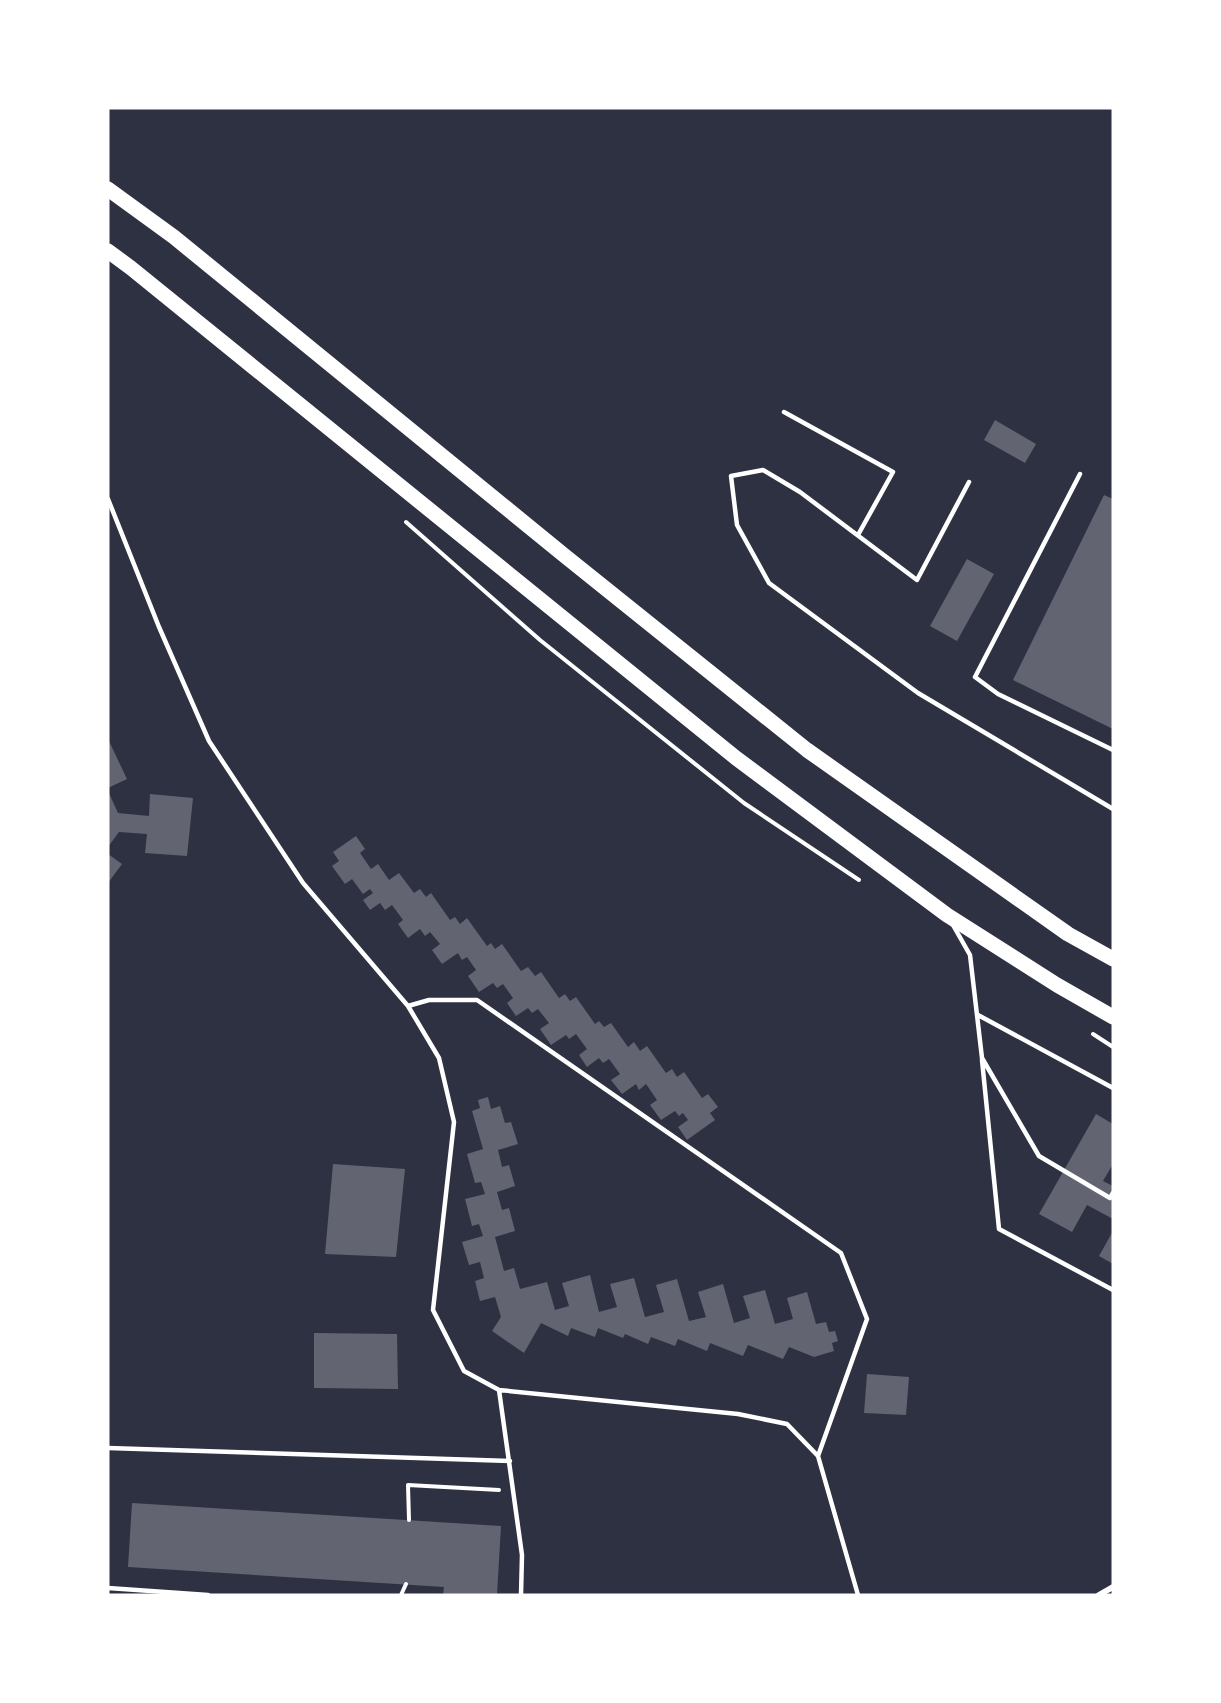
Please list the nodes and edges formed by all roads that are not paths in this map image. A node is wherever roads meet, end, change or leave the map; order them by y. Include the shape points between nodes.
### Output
1 (108, 189) edge
2 (108, 251) edge
3 (784, 412) dead end
4 (1080, 474) dead end
5 (969, 482) dead end
6 (108, 499) edge
7 (858, 535) junction
8 (1113, 750) edge
9 (1113, 808) edge
10 (947, 915) junction
11 (1113, 959) edge
12 (408, 1006) junction
13 (978, 1015) junction
14 (1113, 1017) edge
15 (982, 1058) junction
16 (1113, 1089) edge
17 (1113, 1193) edge
18 (1113, 1290) edge
19 (500, 1390) junction
20 (108, 1448) edge
21 (819, 1456) junction
22 (510, 1461) junction
23 (1113, 1587) edge
24 (108, 1588) edge
25 (208, 1595) edge
26 (521, 1595) edge
27 (858, 1595) edge
28 (1099, 1595) edge

1 - 11 main road via 174,237 807,750 1068,934
2 - 10 main road via 736,758
3 - 7 lane via 893,472
4 - 8 lane via 975,677 998,694
5 - 7 lane via 917,580
6 - 12 lane via 209,741 303,883
7 - 9 lane via 800,492 762,470 732,476 737,525 769,583 918,693
10 - 13 lane via 970,955
10 - 14 main road
12 - 19 lane via 439,1058 454,1122 433,1311 465,1371
12 - 21 lane via 429,1000 477,1000 841,1252 867,1319
13 - 15 lane
13 - 16 lane
15 - 17 lane via 1039,1156 1110,1198
15 - 18 lane via 999,1228
19 - 21 lane via 748,1416 787,1424
19 - 22 lane
20 - 22 lane
21 - 27 lane
22 - 26 lane via 522,1555
23 - 28 street
24 - 25 lane

